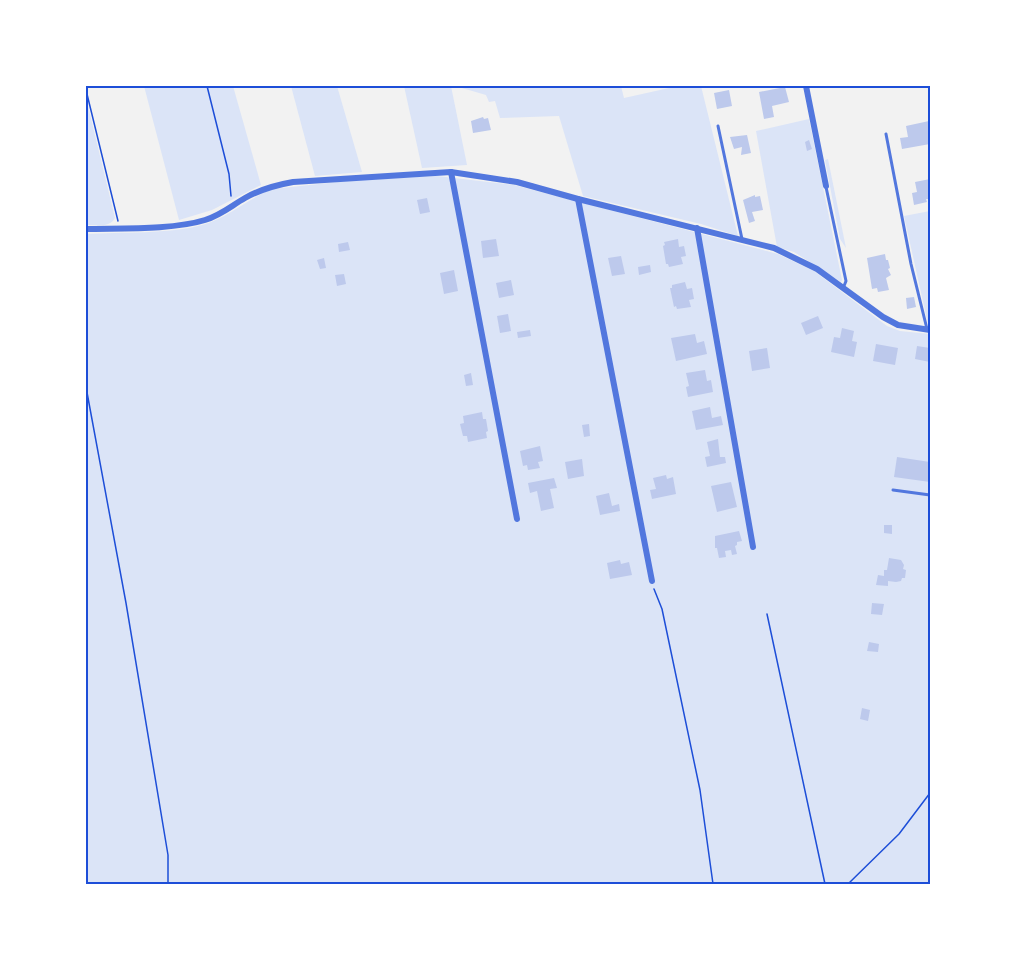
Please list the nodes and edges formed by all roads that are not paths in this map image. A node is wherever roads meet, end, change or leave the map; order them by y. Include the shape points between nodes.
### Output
1 (806, 86) edge
2 (718, 126) dead end
3 (886, 134) dead end
4 (452, 172) junction
5 (826, 186) joint
6 (578, 199) junction
7 (697, 228) junction
8 (86, 229) edge
9 (742, 239) junction
10 (843, 288) junction
11 (929, 329) edge
12 (893, 490) dead end
13 (930, 495) edge
14 (517, 519) dead end
15 (753, 547) dead end
16 (652, 581) road end

1 - 5 street
2 - 9 lane
3 - 11 lane via 911,264
4 - 6 street via 517,182
4 - 8 street via 293,182 268,187 223,213 181,225
4 - 14 street
5 - 10 lane via 846,281
6 - 7 street
6 - 16 street
7 - 9 street
7 - 15 street
9 - 10 street via 774,248 817,269
10 - 11 street via 898,325
12 - 13 lane

